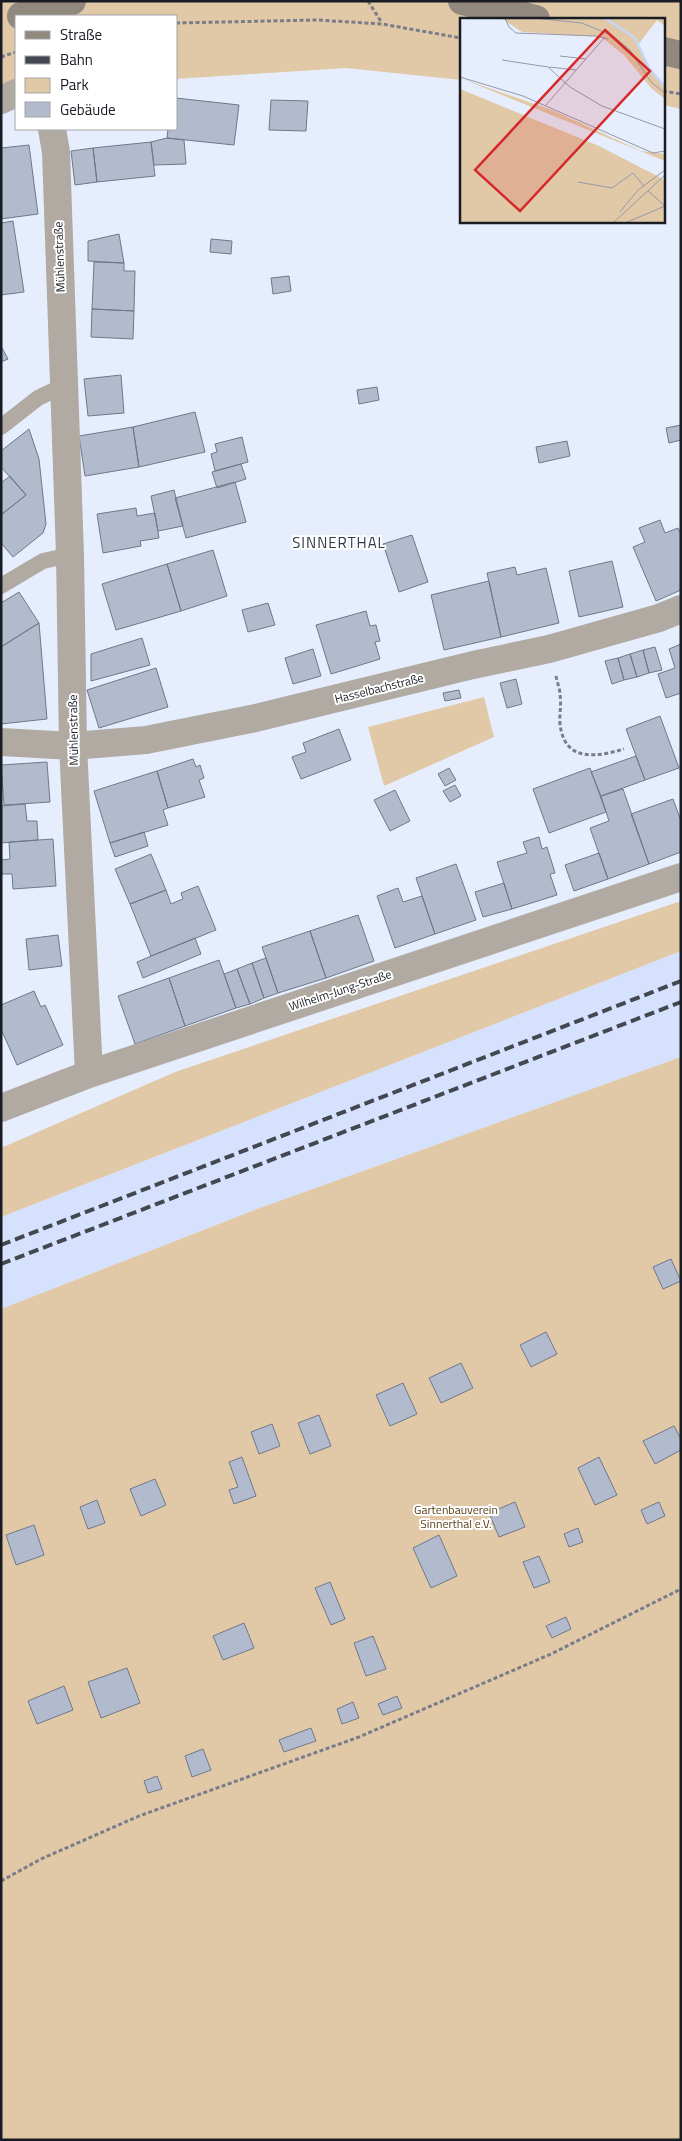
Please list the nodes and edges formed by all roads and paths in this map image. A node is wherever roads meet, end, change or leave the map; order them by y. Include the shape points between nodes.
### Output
1 (72, 1) edge
2 (368, 1) edge
3 (462, 1) edge
4 (24, 15) edge
5 (15, 18) edge
6 (532, 18) edge
7 (1, 22) edge
8 (178, 23) edge
9 (382, 24) junction
10 (460, 38) edge
11 (664, 51) edge
12 (15, 52) edge
13 (681, 55) edge
14 (1, 57) edge
15 (664, 91) edge
16 (15, 93) edge
17 (681, 94) edge
18 (1, 100) edge
19 (52, 130) edge
20 (63, 386) junction
21 (1, 427) edge
22 (70, 555) junction
23 (1, 586) edge
24 (681, 609) edge
25 (549, 649) junction
26 (1, 742) edge
27 (73, 746) junction
28 (624, 749) dead end
29 (681, 876) edge
30 (89, 1074) junction
31 (1, 1108) edge
32 (681, 1589) edge
33 (1, 1881) edge

1 - 4 main road
2 - 9 path
3 - 6 main road
5 - 7 main road
8 - 9 path via 317,20
9 - 10 path
11 - 13 main road
12 - 14 path
15 - 17 path
16 - 18 street
19 - 20 street, Mühlenstraße via 56,152
20 - 21 lane via 38,398
20 - 22 street, Mühlenstraße
22 - 23 lane via 43,562
22 - 27 street, Mühlenstraße
24 - 25 street, Hasselbachstraße
25 - 27 street, Hasselbachstraße via 256,718 146,740
25 - 28 path via 560,695 561,729 567,744 583,755 599,756
26 - 27 street, Hasselbachstraße
27 - 30 street, Mühlenstraße
29 - 30 street, Wilhelm-Jung-Straße
30 - 31 street, Wilhelm-Jung-Straße
32 - 33 path via 550,1654 368,1733 139,1816 41,1859

